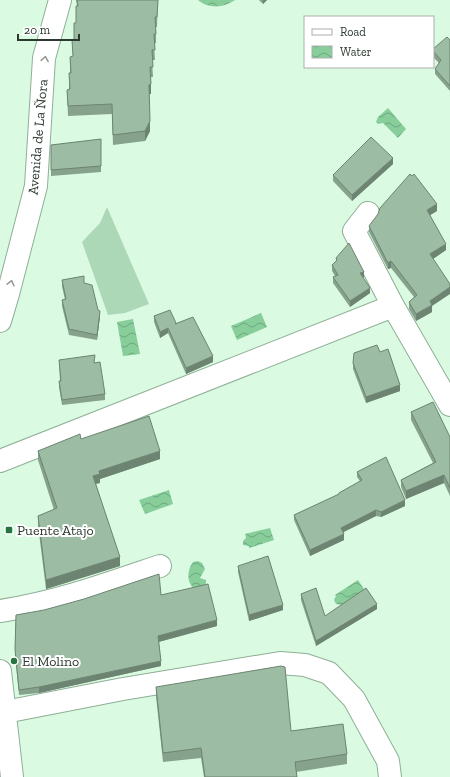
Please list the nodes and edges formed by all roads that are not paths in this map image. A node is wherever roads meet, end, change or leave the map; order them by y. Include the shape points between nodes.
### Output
1 (60, 0) edge
2 (368, 213) dead end
3 (393, 306) junction
4 (0, 320) edge
5 (450, 405) edge
6 (0, 461) edge
7 (160, 566) dead end
8 (0, 611) edge
9 (0, 671) edge
10 (5, 712) junction
11 (392, 772) edge
12 (12, 777) edge

4 -> 1 street, Avenida de La Ñora via 36,186 44,58
2 - 3 street via 354,231
3 - 5 street
3 - 6 street
7 - 8 street via 64,598
9 - 10 street
10 - 11 street via 280,663 305,665 329,673 354,699
10 - 12 street

